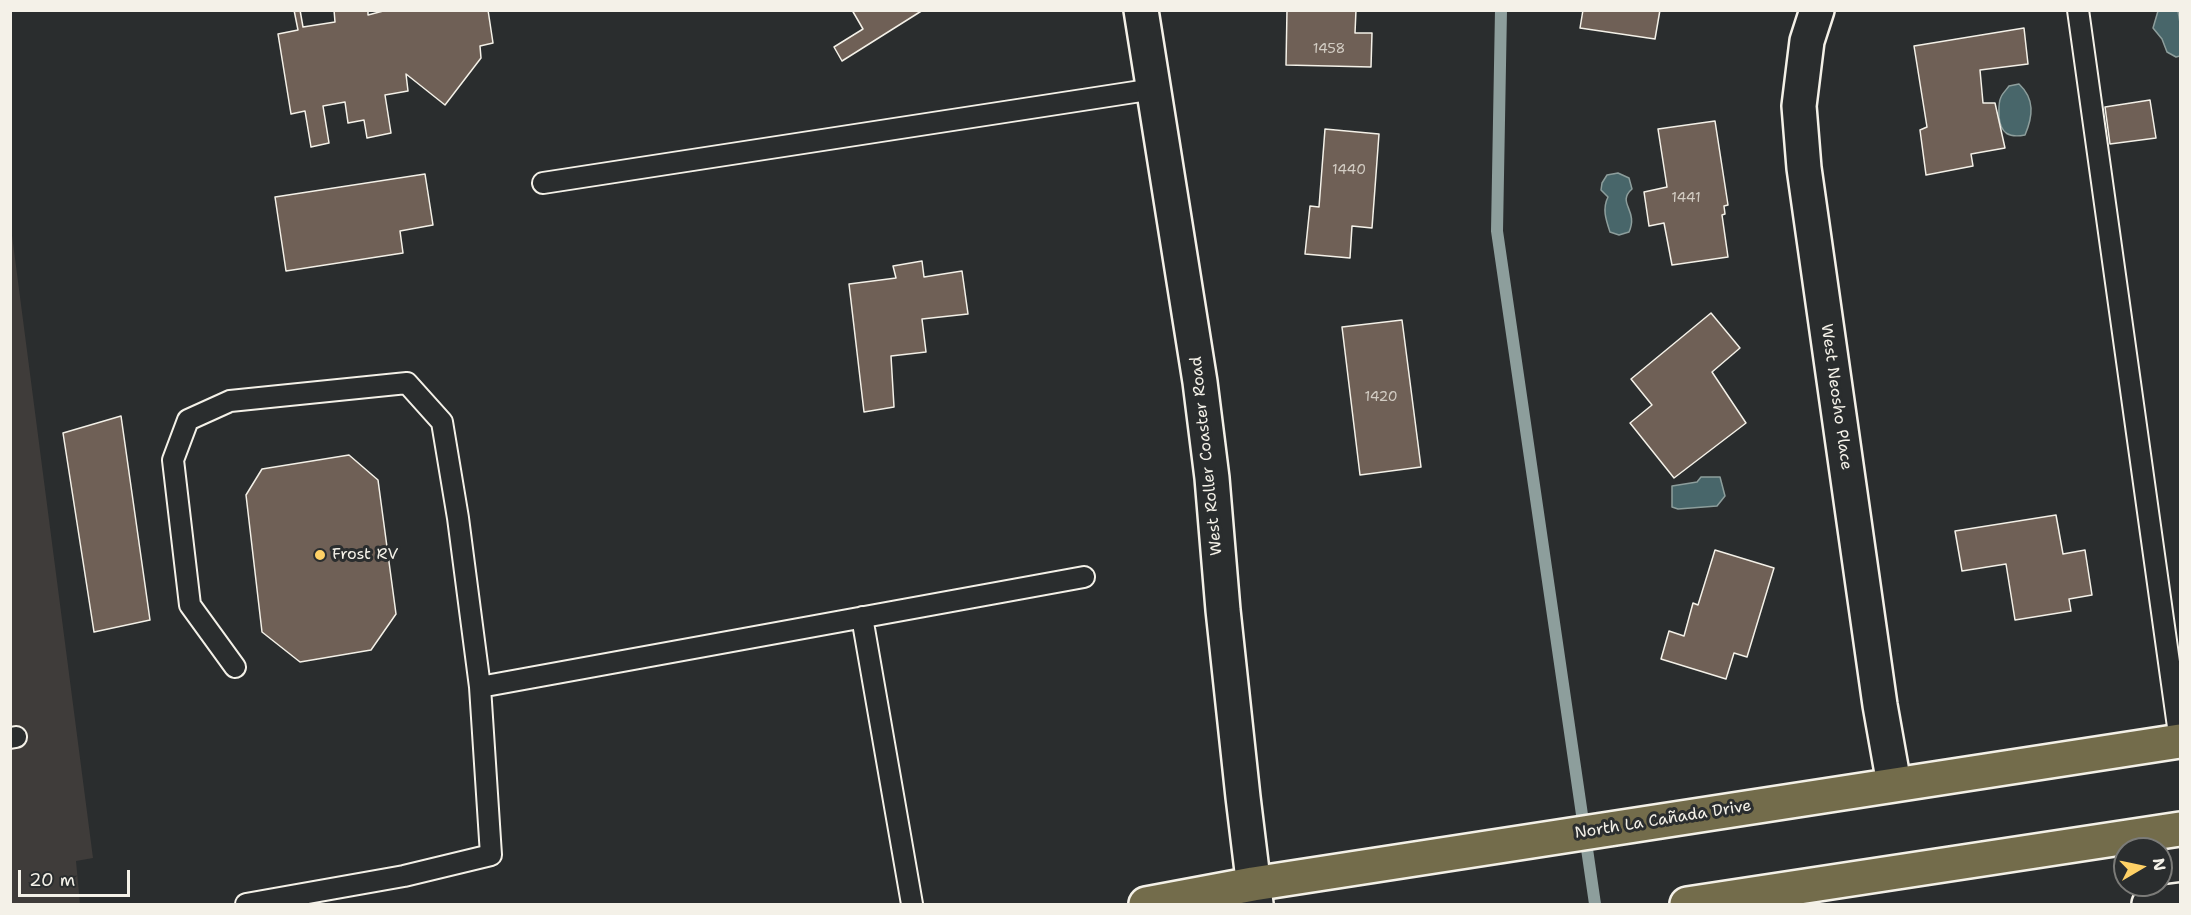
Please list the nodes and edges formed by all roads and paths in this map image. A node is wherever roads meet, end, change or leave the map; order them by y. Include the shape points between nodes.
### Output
1 (1141, 10) edge
2 (1817, 10) edge
3 (2078, 10) edge
4 (1154, 89) junction
5 (543, 183) dead end
6 (1084, 577) dead end
7 (862, 617) junction
8 (235, 667) dead end
9 (480, 687) junction
10 (2180, 741) edge
11 (1894, 784) junction
12 (2181, 829) edge
13 (1255, 894) edge
14 (1752, 900) edge
15 (2181, 900) edge
16 (274, 902) edge
17 (246, 904) edge
18 (912, 904) edge
19 (1146, 904) edge
20 (1687, 904) edge
21 (2149, 904) edge

1 - 4 street, West Roller Coaster Road
2 - 11 street, West Neosho Place via 1808,41 1799,106 1804,168
3 - 10 lane
4 - 5 lane
4 - 13 street, West Roller Coaster Road via 1209,456 1222,610
6 - 7 lane
7 - 9 lane
7 - 18 lane
8 - 9 lane via 190,605 173,460 188,420 230,400 407,383 442,422
9 - 16 lane via 491,855
10 - 11 main road, North La Cañada Drive
11 - 13 main road, North La Cañada Drive via 1545,839
12 - 14 main road
13 - 19 main road, North La Cañada Drive
14 - 20 main road
15 - 21 street
16 - 17 lane

